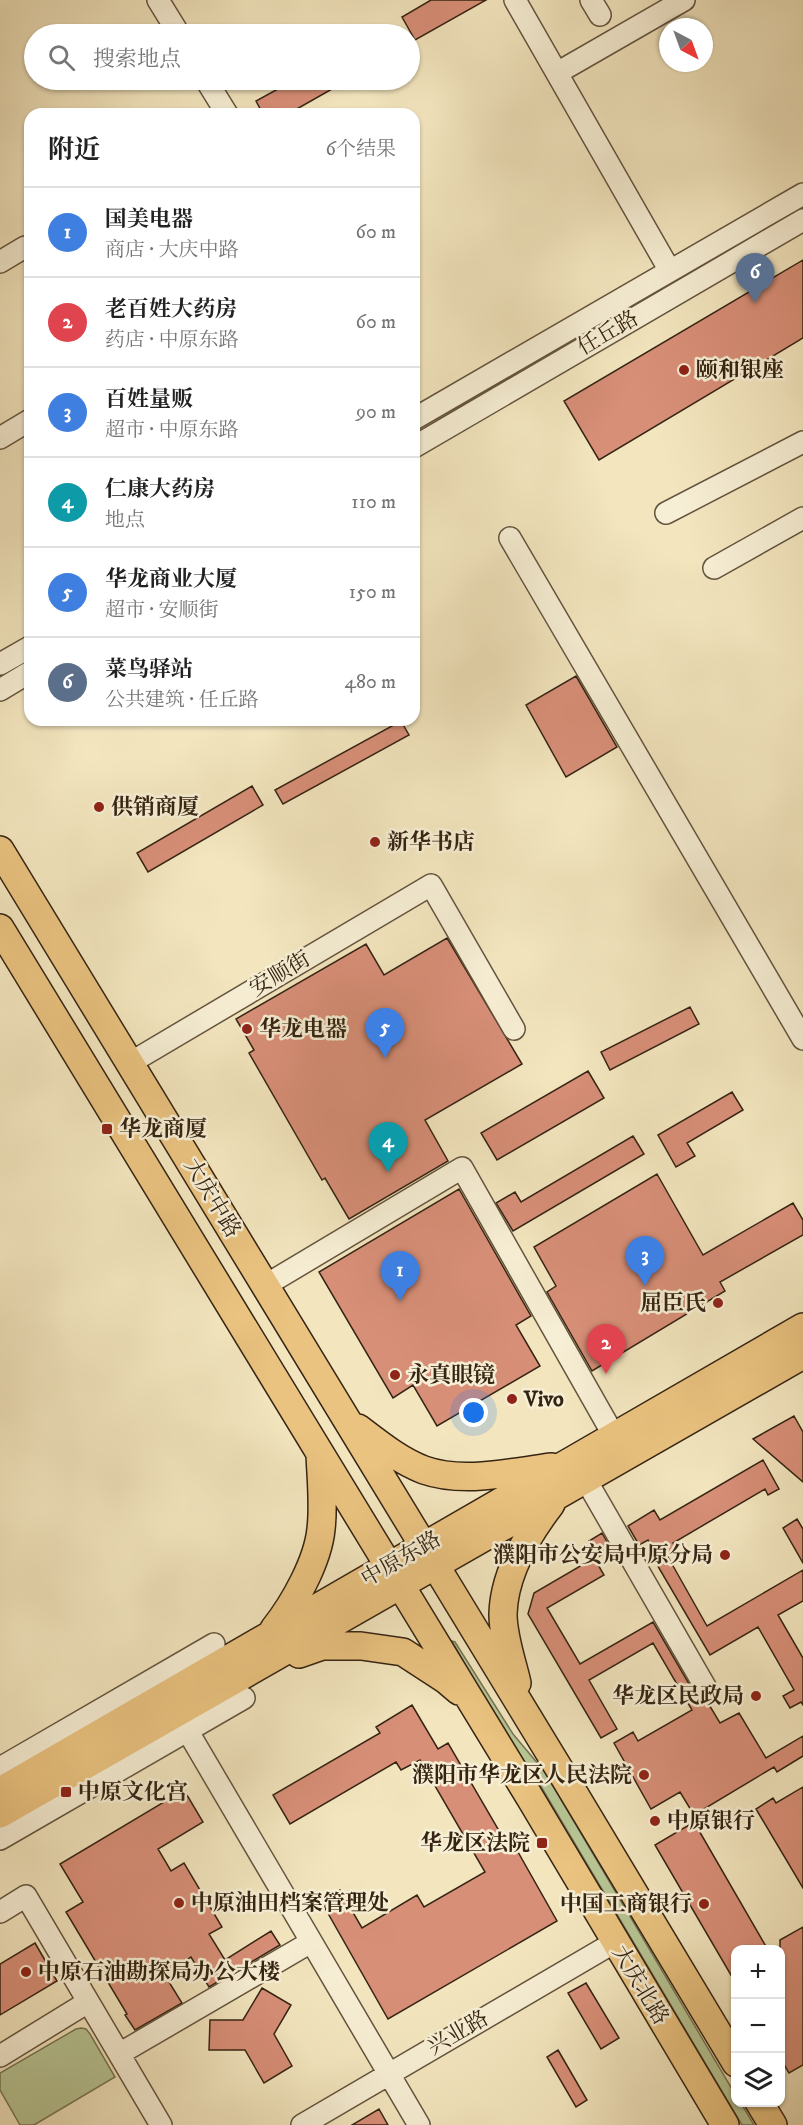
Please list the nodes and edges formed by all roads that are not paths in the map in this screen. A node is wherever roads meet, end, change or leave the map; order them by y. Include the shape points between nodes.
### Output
1 (158, 0) edge
2 (515, 0) edge
3 (684, 0) edge
4 (173, 24) edge
5 (556, 73) junction
6 (212, 90) edge
7 (223, 108) edge
8 (803, 194) edge
9 (803, 220) edge
10 (24, 248) edge
11 (0, 262) edge
12 (670, 271) junction
13 (420, 415) edge
14 (24, 424) edge
15 (0, 438) edge
16 (803, 442) edge
17 (420, 443) edge
18 (666, 513) dead end
19 (803, 519) edge
20 (510, 538) dead end
21 (714, 568) dead end
22 (24, 650) edge
23 (0, 664) edge
24 (24, 676) edge
25 (0, 690) edge
26 (0, 850) edge
27 (0, 928) edge
28 (514, 1029) dead end
29 (803, 1039) edge
30 (130, 1063) junction
31 (266, 1285) junction
32 (803, 1327) edge
33 (801, 1362) edge
34 (349, 1422) junction
35 (614, 1436) junction
36 (320, 1452) junction
37 (562, 1466) junction
38 (586, 1480) junction
39 (557, 1497) junction
40 (430, 1556) junction
41 (395, 1576) junction
42 (270, 1635) junction
43 (214, 1644) dead end
44 (260, 1666) junction
45 (707, 1690) dead end
46 (244, 1698) dead end
47 (471, 1701) junction
48 (524, 1710) junction
49 (183, 1722) junction
50 (0, 1768) edge
51 (0, 1791) edge
52 (0, 1814) edge
53 (0, 1839) edge
54 (0, 1912) edge
55 (311, 1942) junction
56 (615, 1942) junction
57 (88, 2002) junction
58 (119, 2054) junction
59 (0, 2056) edge
60 (731, 2056) edge
61 (389, 2074) junction
62 (762, 2107) edge
63 (160, 2125) edge
64 (302, 2125) edge
65 (419, 2125) edge
66 (725, 2125) edge
67 (773, 2125) edge

1 - 4 street
2 - 5 street
3 - 5 street
5 - 12 street
6 - 7 street
8 - 12 street, 任丘路
9 - 17 street, 任丘路
10 - 11 street
12 - 13 street, 任丘路
14 - 15 street
16 - 18 street
19 - 21 street
20 - 29 street
22 - 23 street
24 - 25 street
26 - 30 main road, 大庆中路
27 - 36 main road, 大庆中路
28 - 30 street, 安顺街 via 431,885
30 - 31 main road, 大庆中路
31 - 34 main road, 大庆中路
31 - 35 street via 462,1168
32 - 35 main road, 中原东路
33 - 38 main road, 中原东路
34 - 37 main road via 393,1454 425,1470 460,1477
34 - 40 main road, 大庆中路
35 - 37 main road, 中原东路
36 - 41 main road, 大庆中路
36 - 42 main road via 321,1530 315,1554 287,1613
37 - 40 main road, 中原东路
38 - 39 main road, 中原东路
38 - 45 street
39 - 40 main road, 中原东路
39 - 48 main road via 513,1567 503,1613
40 - 41 main road, 中原东路
40 - 48 main road, 大庆北路
41 - 42 main road, 中原东路
41 - 44 main road, 中原东路
41 - 47 main road, 大庆北路
42 - 51 main road, 中原东路
43 - 50 street
44 - 47 main road via 322,1646 403,1652
44 - 49 main road, 中原东路
46 - 49 street
47 - 56 main road, 大庆北路
48 - 60 main road, 大庆北路
49 - 52 main road, 中原东路
49 - 53 street
49 - 55 street
54 - 57 street via 26,1896
55 - 58 street
55 - 61 street
56 - 61 street, 兴业路
56 - 66 main road, 大庆北路
57 - 58 street
57 - 59 street
58 - 63 street
61 - 64 street, 兴业路
61 - 65 street
62 - 67 main road

